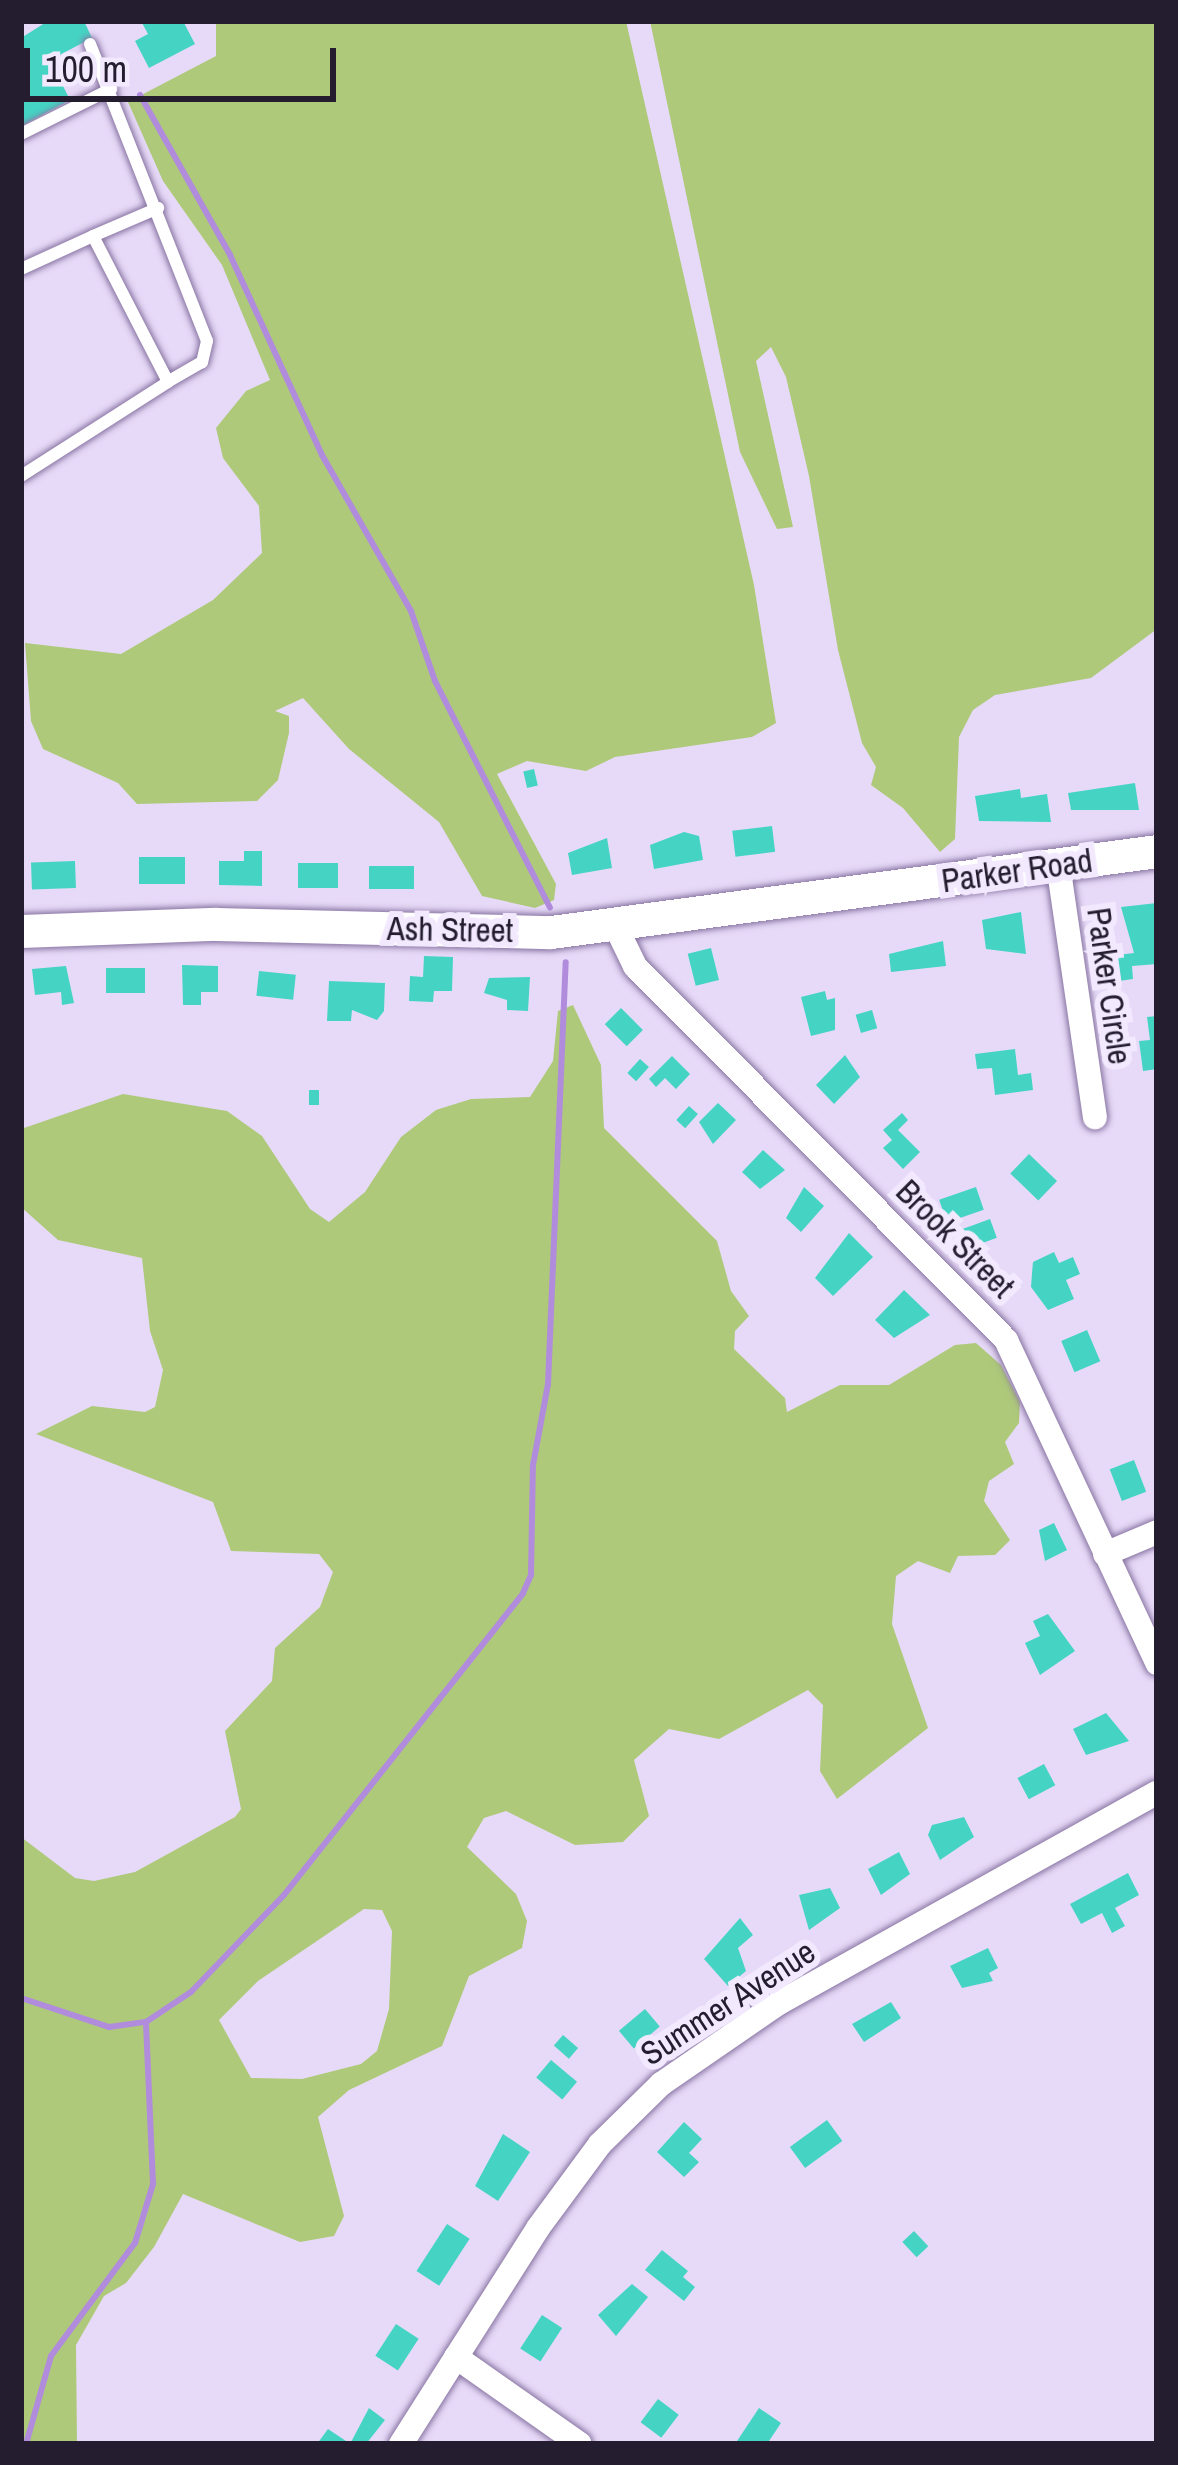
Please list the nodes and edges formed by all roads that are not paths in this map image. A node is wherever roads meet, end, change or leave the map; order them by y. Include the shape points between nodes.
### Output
1 (90, 44) dead end
2 (111, 89) junction
3 (21, 134) edge
4 (158, 208) junction
5 (94, 236) junction
6 (21, 269) edge
7 (168, 382) junction
8 (21, 476) edge
9 (1157, 851) edge
10 (1058, 864) junction
11 (877, 891) joint
12 (615, 925) junction
13 (21, 931) edge
14 (1095, 1118) dead end
15 (1157, 1532) edge
16 (1105, 1554) junction
17 (1157, 1664) edge
18 (1157, 1793) edge
19 (456, 2357) junction
20 (401, 2444) edge
21 (580, 2444) edge

1 - 2 lane
2 - 3 lane
2 - 4 lane
4 - 5 lane
4 - 7 lane via 208,346 198,365
5 - 6 lane
5 - 7 lane
7 - 8 lane
9 - 10 street, Parker Road
10 - 11 street, Parker Road
10 - 14 street, Parker Circle
11 - 12 street, Ash Street
12 - 13 street, Ash Street
12 - 16 street, Brook Street via 635,966 1006,1340
15 - 16 street
16 - 17 street, Brook Street
18 - 19 street, Summer Avenue via 779,2003 661,2084 587,2161
19 - 20 street, Summer Avenue
19 - 21 street

